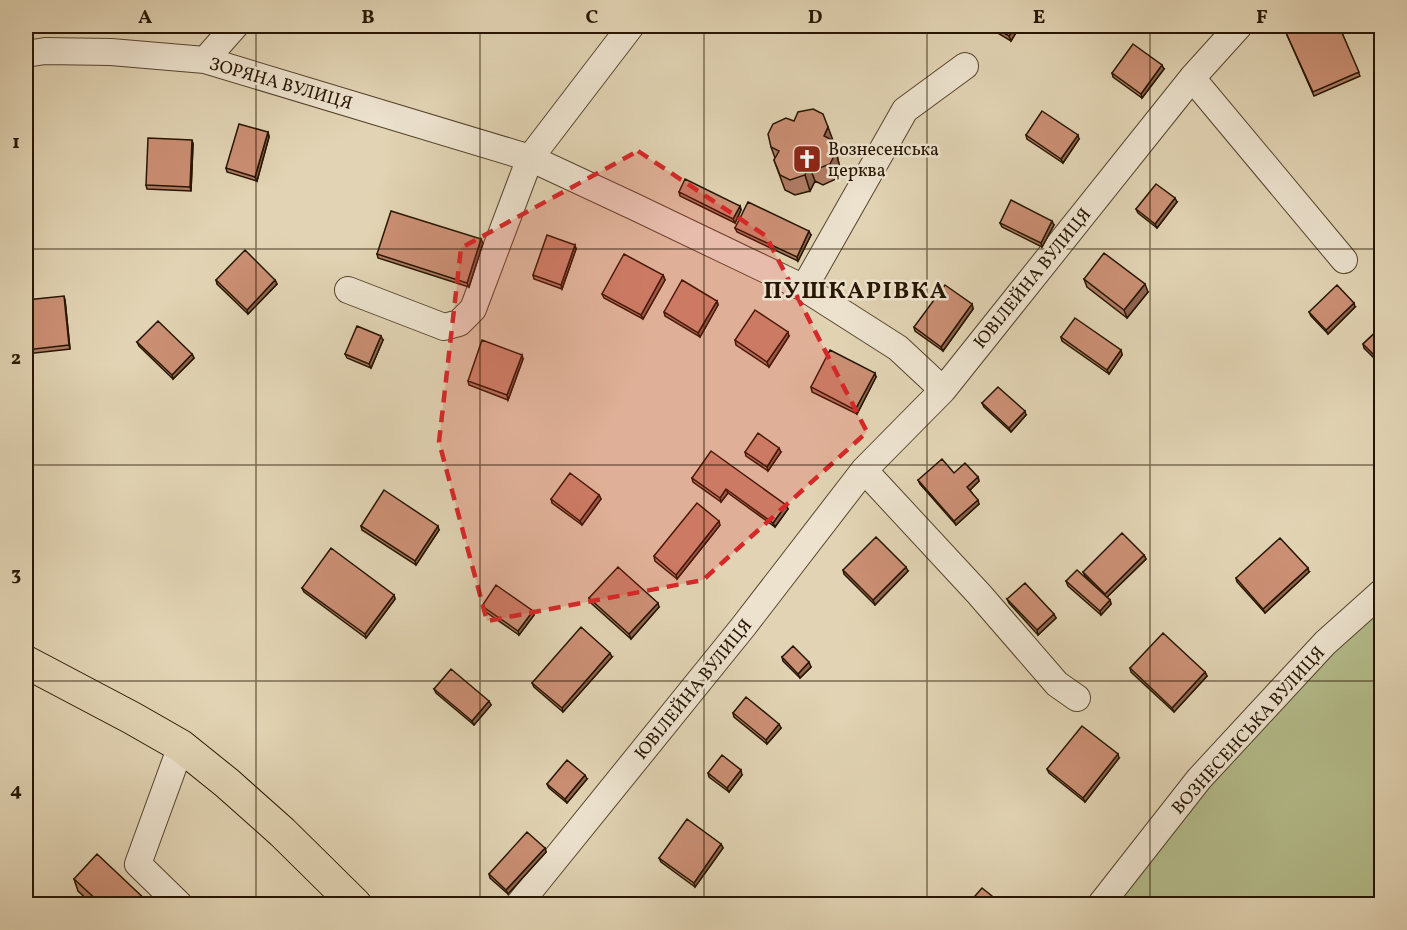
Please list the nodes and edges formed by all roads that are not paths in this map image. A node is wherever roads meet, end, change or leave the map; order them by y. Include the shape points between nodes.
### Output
1 (235, 26) edge
2 (631, 26) edge
3 (1239, 26) edge
4 (26, 54) edge
5 (205, 60) junction
6 (965, 66) dead end
7 (1192, 78) junction
8 (530, 158) junction
9 (1344, 260) dead end
10 (804, 288) junction
11 (348, 290) dead end
12 (943, 390) junction
13 (864, 471) junction
14 (1382, 592) edge
15 (26, 662) edge
16 (1077, 699) dead end
17 (181, 746) junction
18 (179, 904) edge
19 (355, 904) edge
20 (519, 904) edge
21 (1101, 904) edge

1 - 5 street
2 - 8 street
3 - 7 street
4 - 5 street, ЗОРЯНА ВУЛИЦЯ via 111,52
5 - 8 street, ЗОРЯНА ВУЛИЦЯ
6 - 10 street via 905,110
7 - 9 street
7 - 12 street, ЮВІЛЕЙНА ВУЛИЦЯ
8 - 10 street, ЗОРЯНА ВУЛИЦЯ
8 - 11 street via 472,309 459,323 444,327
10 - 12 street, ЗОРЯНА ВУЛИЦЯ via 898,348
12 - 13 street, ЮВІЛЕЙНА ВУЛИЦЯ
13 - 16 street via 980,594 1057,684
13 - 20 street, ЮВІЛЕЙНА ВУЛИЦЯ
14 - 21 street, ВОЗНЕСЕНСЬКА ВУЛИЦЯ via 1325,643 1199,779
15 - 17 main road
17 - 18 street via 138,864
17 - 19 main road via 282,832

